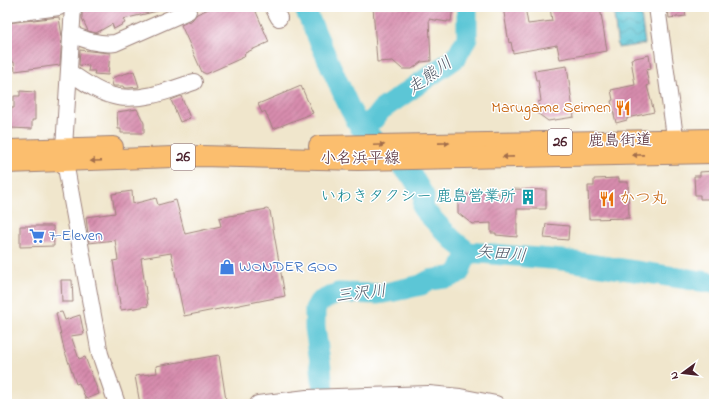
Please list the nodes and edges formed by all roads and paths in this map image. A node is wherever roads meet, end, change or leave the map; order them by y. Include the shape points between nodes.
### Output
1 (59, 7) edge
2 (73, 7) edge
3 (187, 7) edge
4 (657, 7) edge
5 (7, 14) edge
6 (70, 34) junction
7 (69, 72) junction
8 (194, 82) dead end
9 (714, 139) edge
10 (676, 147) junction
11 (7, 150) edge
12 (404, 152) joint
13 (714, 153) edge
14 (64, 155) junction
15 (7, 163) edge
16 (117, 404) edge
17 (258, 404) edge
18 (496, 404) edge

1 - 5 street
2 - 6 street
3 - 6 street via 188,10 115,43 92,42
4 - 10 street
6 - 7 street
7 - 8 street via 99,91 117,97 148,96
7 - 14 street
9 - 10 main road, 鹿島街道 / 26
10 - 12 main road, 鹿島街道 / 26
10 - 13 main road, 26
11 - 14 main road, 小名浜平線 / 26
12 - 14 main road, 小名浜平線 / 26
14 - 15 main road, 小名浜平線 / 26
14 - 16 street via 100,354
17 - 18 street via 307,398 429,394

